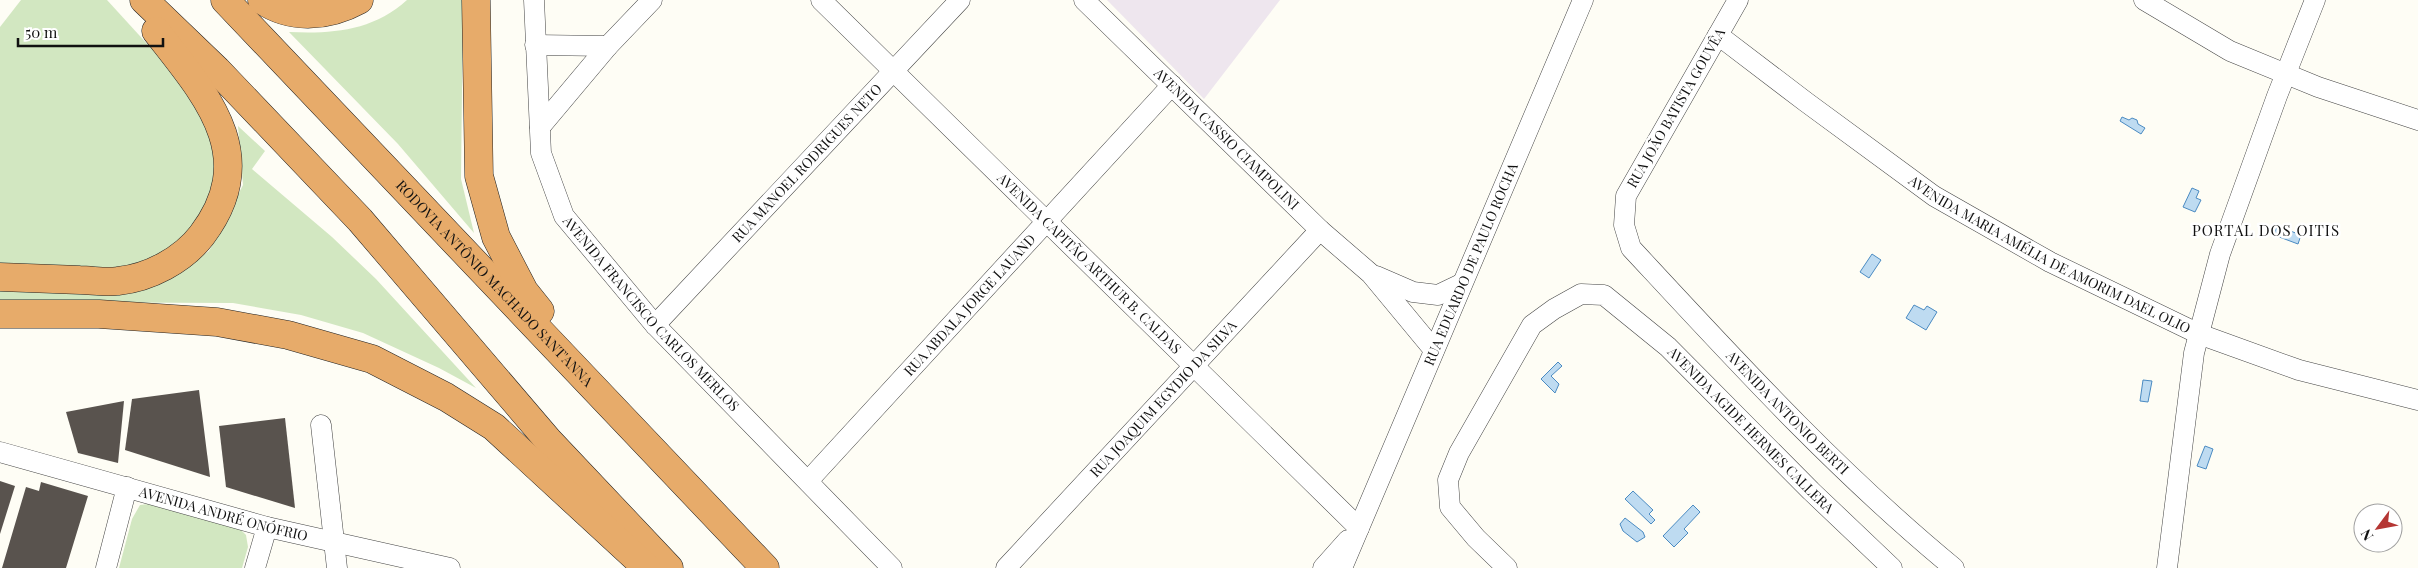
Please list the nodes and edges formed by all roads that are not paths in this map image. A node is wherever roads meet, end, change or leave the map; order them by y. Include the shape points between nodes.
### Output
1 (133, 0) edge
2 (144, 0) edge
3 (225, 0) edge
4 (262, 0) edge
5 (359, 0) edge
6 (476, 0) edge
7 (534, 0) edge
8 (652, 0) edge
9 (821, 0) edge
10 (960, 0) edge
11 (1084, 0) edge
12 (1583, 0) edge
13 (1738, 0) edge
14 (2144, 0) edge
15 (2315, 0) edge
16 (1718, 35) junction
17 (535, 45) junction
18 (608, 46) junction
19 (893, 71) junction
20 (2286, 74) junction
21 (1172, 85) junction
22 (2418, 120) edge
23 (540, 126) junction
24 (1046, 221) junction
25 (1320, 230) junction
26 (1631, 248) joint
27 (1371, 274) junction
28 (0, 277) edge
29 (1461, 284) junction
30 (0, 314) edge
31 (655, 325) junction
32 (2199, 334) junction
33 (1434, 350) junction
34 (1194, 366) junction
35 (2418, 400) edge
36 (321, 425) dead end
37 (0, 452) edge
38 (656, 453) junction
39 (808, 481) junction
40 (127, 487) junction
41 (267, 527) junction
42 (1359, 528) junction
43 (333, 542) junction
44 (106, 568) edge
45 (255, 568) edge
46 (337, 568) edge
47 (450, 568) edge
48 (648, 568) edge
49 (669, 568) edge
50 (765, 568) edge
51 (892, 568) edge
52 (1006, 568) edge
53 (1323, 568) edge
54 (1342, 568) edge
55 (1507, 568) edge
56 (1892, 568) edge
57 (1954, 568) edge
58 (2167, 568) edge

1 - 28 highway via 203,92 219,123 228,151 227,185 216,216 192,247 157,270 142,275 118,281
2 - 49 highway via 218,70 360,220 548,440
3 - 38 highway, RODOVIA ANTÔNIO MACHADO SANT'ANNA
4 - 5 highway via 274,8 305,16 330,12
6 - 38 highway via 479,176 496,237 524,291
7 - 17 street, AVENIDA FRANCISCO CARLOS MERLOS
8 - 18 street
9 - 19 street, AVENIDA CAPITÃO ARTHUR B. CALDAS
10 - 19 street, RUA MANOEL RODRIGUES NETO
11 - 21 street, AVENIDA CASSIO CIAMPOLINI
12 - 29 street, RUA EDUARDO DE PAULO ROCHA
13 - 16 street, RUA JOÃO BATISTA GOUVÊA
14 - 20 street via 2230,51
15 - 20 street
16 - 26 street, RUA JOÃO BATISTA GOUVÊA via 1626,196 1624,225
16 - 32 street, AVENIDA MARIA AMÉLIA DE AMORIM DAEL OLIO via 1934,196 2050,262
17 - 18 street
17 - 23 street, AVENIDA FRANCISCO CARLOS MERLOS
18 - 23 street
19 - 24 street, AVENIDA CAPITÃO ARTHUR B. CALDAS
19 - 31 street, RUA MANOEL RODRIGUES NETO
20 - 22 street
20 - 32 street via 2220,254
21 - 24 street, RUA ABDALA JORGE LAUAND
21 - 25 street, AVENIDA CASSIO CIAMPOLINI
23 - 31 street, AVENIDA FRANCISCO CARLOS MERLOS via 541,153 564,216
24 - 34 street, AVENIDA CAPITÃO ARTHUR B. CALDAS
24 - 39 street, RUA ABDALA JORGE LAUAND
25 - 27 street, AVENIDA CASSIO CIAMPOLINI
25 - 34 street, RUA JOAQUIM EGYDIO DA SILVA
26 - 57 street, AVENIDA ANTONIO BERTI via 1820,449
27 - 29 street via 1412,292 1438,295
27 - 33 street
29 - 33 street, RUA EDUARDO DE PAULO ROCHA
30 - 48 highway via 99,314 217,322 288,335 372,359 446,397 494,428
31 - 39 street, AVENIDA FRANCISCO CARLOS MERLOS
32 - 35 street, AVENIDA MARIA AMÉLIA DE AMORIM DAEL OLIO via 2299,370
32 - 58 street
33 - 42 street, RUA EDUARDO DE PAULO ROCHA
34 - 42 street, AVENIDA CAPITÃO ARTHUR B. CALDAS
34 - 52 street, RUA JOAQUIM EGYDIO DA SILVA
36 - 43 street
37 - 40 street, AVENIDA ANDRÉ ONÓFRIO
38 - 50 highway, RODOVIA ANTÔNIO MACHADO SANT'ANNA
39 - 51 street, AVENIDA FRANCISCO CARLOS MERLOS
40 - 41 street, AVENIDA ANDRÉ ONÓFRIO
40 - 44 street
41 - 43 street, AVENIDA ANDRÉ ONÓFRIO
41 - 45 street
42 - 53 street
42 - 54 street, RUA EDUARDO DE PAULO ROCHA
43 - 46 street
43 - 47 street, AVENIDA ANDRÉ ONÓFRIO
55 - 56 street, AVENIDA AGIDE HERMES CALLERA via 1476,538 1450,506 1448,480 1459,453 1532,325 1581,294 1604,295 1668,347

